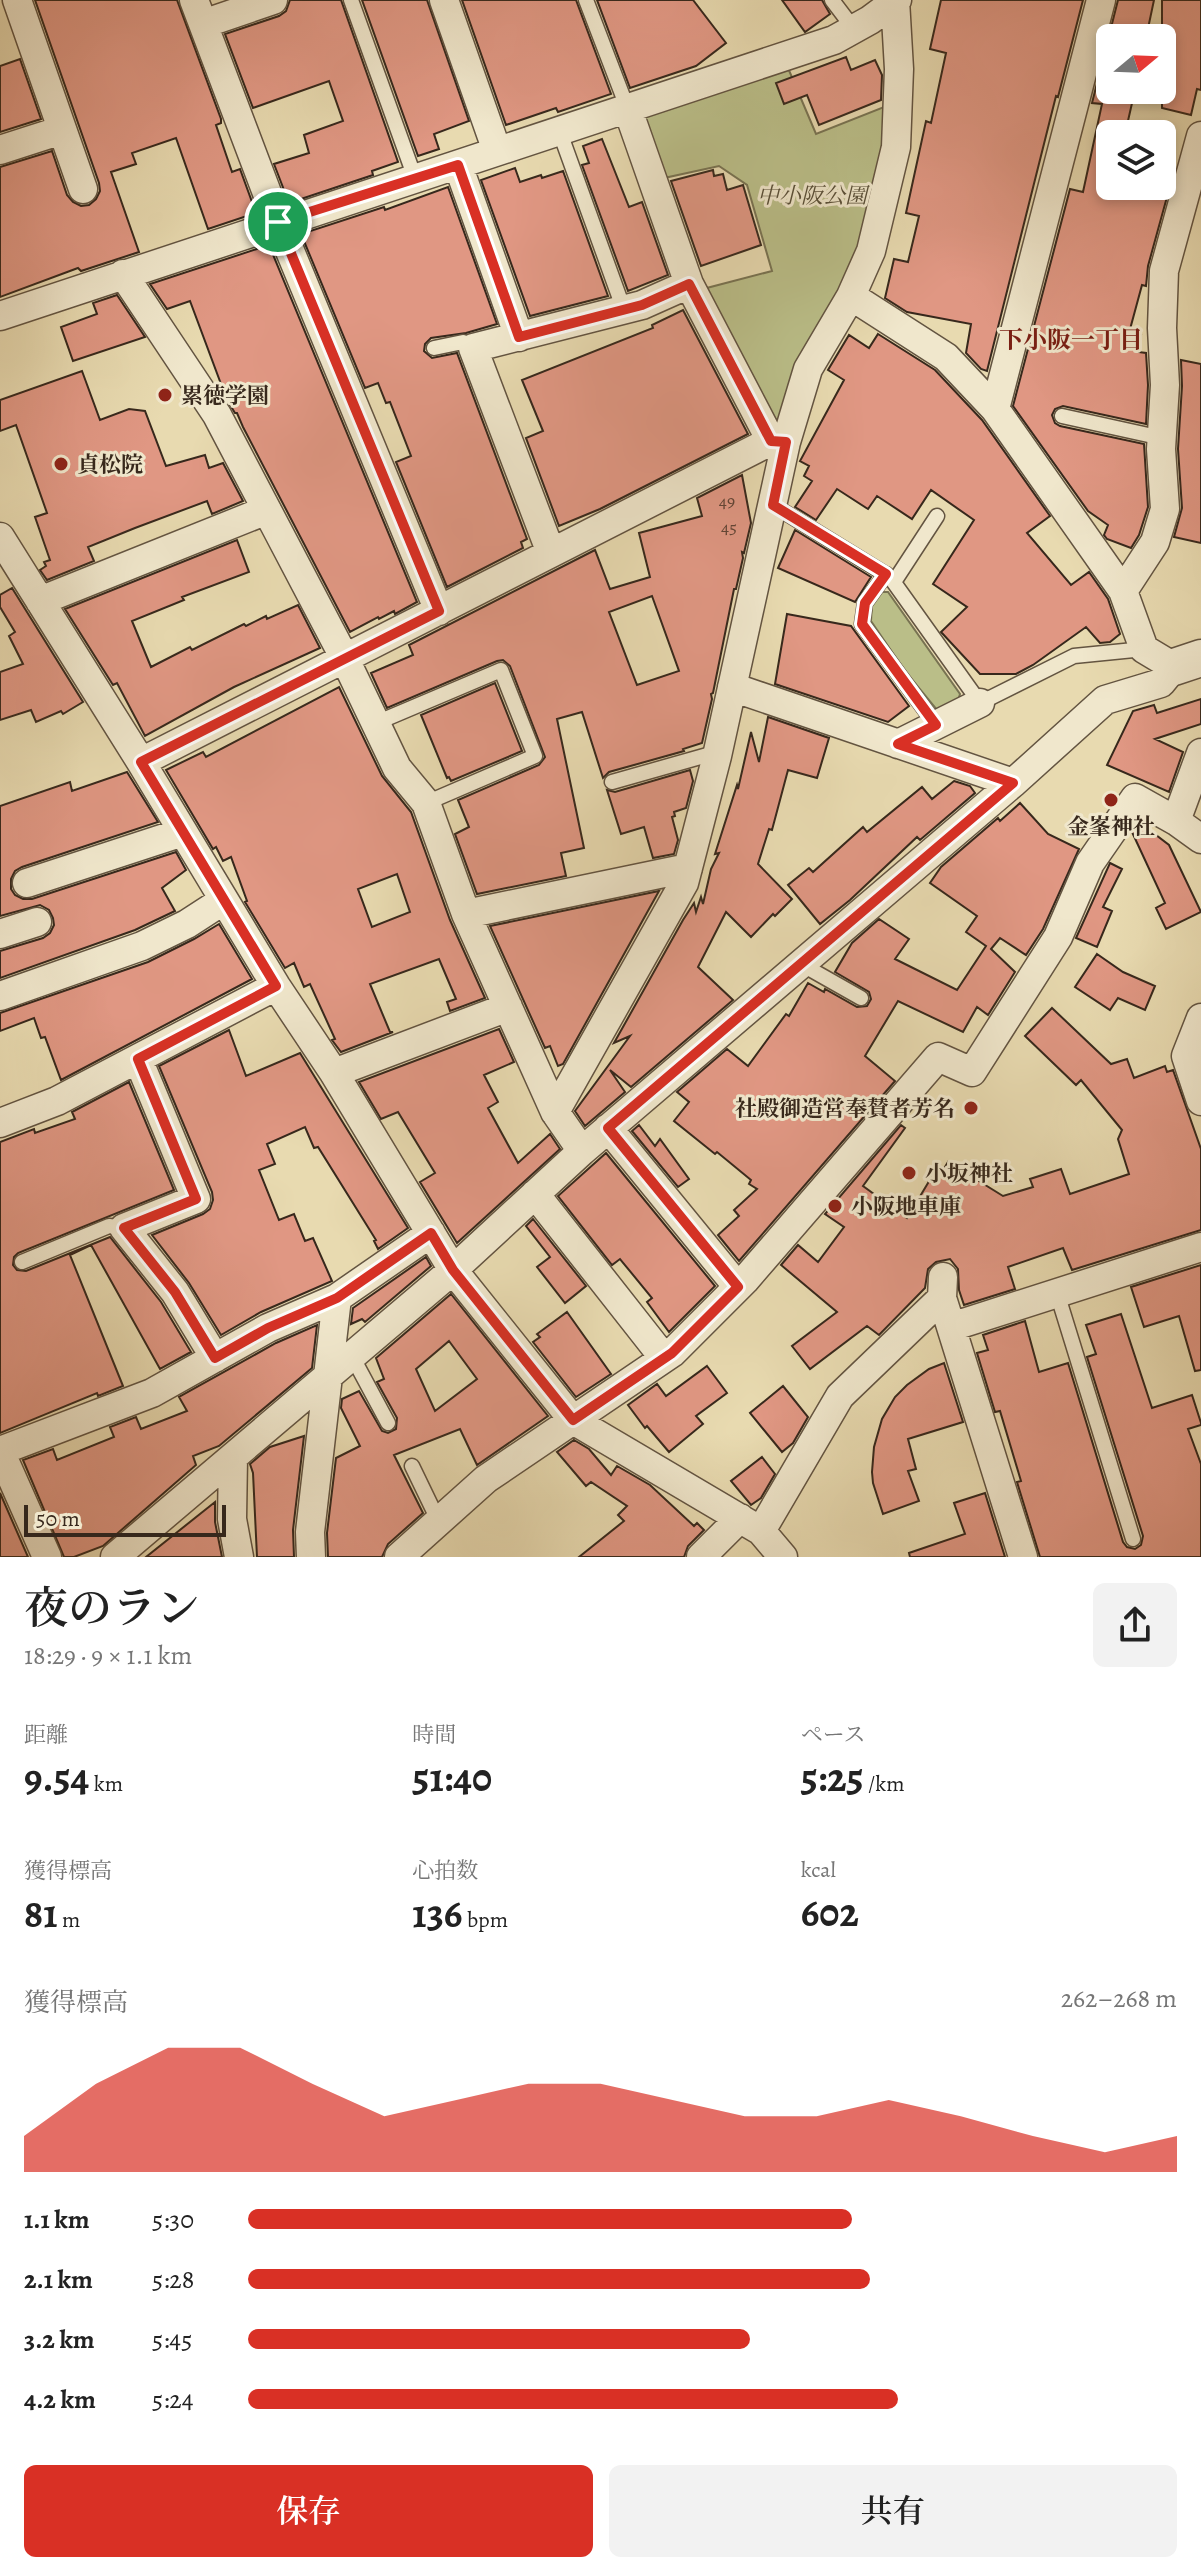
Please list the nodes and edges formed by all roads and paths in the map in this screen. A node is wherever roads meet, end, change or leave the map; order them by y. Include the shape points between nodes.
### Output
1 (17, 0) edge
2 (273, 0) edge
3 (351, 0) edge
4 (444, 0) edge
5 (586, 0) edge
6 (832, 0) edge
7 (895, 0) edge
8 (1101, 0) edge
9 (199, 12) edge
10 (854, 29) junction
11 (627, 107) junction
12 (62, 130) junction
13 (559, 130) junction
14 (1201, 136) edge
15 (0, 150) edge
16 (497, 151) junction
17 (458, 165) junction
18 (415, 178) junction
19 (83, 189) dead end
20 (278, 222) junction
21 (123, 274) junction
22 (689, 284) junction
23 (851, 296) junction
24 (624, 310) junction
25 (0, 316) edge
26 (519, 337) junction
27 (434, 348) dead end
28 (473, 348) junction
29 (995, 409) junction
30 (1062, 416) dead end
31 (1162, 438) junction
32 (778, 441) junction
33 (773, 505) junction
34 (267, 510) junction
35 (937, 516) dead end
36 (0, 537) edge
37 (551, 553) junction
38 (10, 571) edge
39 (890, 578) junction
40 (1123, 591) junction
41 (40, 601) junction
42 (439, 611) junction
43 (344, 657) junction
44 (1173, 658) edge
45 (732, 687) junction
46 (980, 703) junction
47 (376, 723) junction
48 (936, 725) junction
49 (898, 744) junction
50 (718, 752) junction
51 (1201, 753) edge
52 (141, 762) junction
53 (612, 782) dead end
54 (1013, 783) junction
55 (426, 803) junction
56 (1176, 821) junction
57 (183, 832) junction
58 (1201, 839) edge
59 (688, 868) junction
60 (27, 883) dead end
61 (224, 900) junction
62 (466, 914) junction
63 (37, 922) dead end
64 (0, 934) edge
65 (801, 964) junction
66 (276, 986) junction
67 (0, 996) edge
68 (861, 998) dead end
69 (508, 1007) junction
70 (1201, 1018) edge
71 (138, 1059) junction
72 (334, 1073) junction
73 (1201, 1101) edge
74 (555, 1112) junction
75 (0, 1123) edge
76 (608, 1128) junction
77 (582, 1151) junction
78 (535, 1194) junction
79 (124, 1228) junction
80 (431, 1233) junction
81 (1201, 1247) edge
82 (22, 1262) dead end
83 (453, 1270) junction
84 (738, 1287) junction
85 (1057, 1293) junction
86 (337, 1298) junction
87 (951, 1327) junction
88 (352, 1356) junction
89 (215, 1358) junction
90 (664, 1358) junction
91 (330, 1375) junction
92 (573, 1420) junction
93 (388, 1423) dead end
94 (233, 1457) junction
95 (412, 1466) dead end
96 (439, 1522) junction
97 (750, 1524) junction
98 (1133, 1539) dead end
99 (47, 1557) edge
100 (115, 1557) edge
101 (239, 1557) edge
102 (311, 1557) edge
103 (399, 1557) edge
104 (701, 1557) edge
105 (783, 1557) edge
106 (1023, 1557) edge

1 - 12 street
2 - 9 street
3 - 18 lane
4 - 16 street
5 - 11 lane
6 - 10 lane
7 - 10 street
7 - 23 street via 896,147 871,251
8 - 29 street
9 - 20 street
10 - 11 street
11 - 13 street
11 - 22 street
12 - 15 street
12 - 19 street
13 - 16 street
13 - 24 lane
14 - 31 street via 1164,271
16 - 17 street
17 - 18 street
17 - 26 street
18 - 20 street
20 - 21 street
20 - 42 street
21 - 25 street
21 - 34 street via 217,415
22 - 24 street
22 - 32 street
23 - 29 street via 946,357
23 - 32 street via 808,369
24 - 26 street
26 - 28 street
27 - 28 lane via 463,342
28 - 37 street
29 - 40 street
30 - 31 lane
31 - 40 street via 1165,509 1155,542
32 - 33 street
32 - 37 street
33 - 39 lane
33 - 45 street
34 - 41 street
34 - 43 street
35 - 39 lane
36 - 38 street
37 - 42 street
38 - 41 street
39 - 46 lane
39 - 48 lane via 865,603 862,624
40 - 44 street
41 - 52 street
42 - 43 street
43 - 47 street
43 - 52 street
44 - 46 lane via 1074,656
44 - 54 street via 1161,683 1105,700
45 - 49 street
45 - 50 street
46 - 48 street
47 - 55 street via 397,768
47 - 55 lane via 501,670 535,756
48 - 49 street
49 - 54 street
50 - 53 lane
50 - 59 street
51 - 56 street
52 - 57 street
54 - 65 street
55 - 62 street
56 - 58 street
56 - 84 street via 1135,798 1090,863 1058,937 972,1072 938,1057
57 - 60 street
57 - 61 street
59 - 62 street
59 - 74 street
61 - 66 street
61 - 67 street via 142,946
62 - 69 street
63 - 64 street
65 - 68 lane
65 - 76 street
66 - 71 street
66 - 72 street
69 - 72 street
69 - 74 street
70 - 73 street via 1186,1056
71 - 75 street via 57,1101
71 - 79 street via 196,1199
72 - 80 street
74 - 77 street
76 - 77 street
76 - 84 street
77 - 78 street
78 - 83 street
78 - 90 street
79 - 82 lane via 109,1226
79 - 89 street via 175,1292
80 - 83 street
80 - 86 street
81 - 85 street
83 - 88 street
83 - 92 street
84 - 90 street
85 - 87 street
85 - 98 lane
86 - 89 street
86 - 91 street
87 - 97 street via 942,1288 840,1396
87 - 106 street
88 - 91 street
88 - 93 lane
89 - 99 street via 152,1393 0,1451
90 - 92 street
91 - 94 street
91 - 102 street
92 - 96 street via 486,1479
92 - 97 street
94 - 100 street
94 - 101 street via 232,1519
95 - 96 lane
96 - 103 street
97 - 104 street
97 - 105 street

